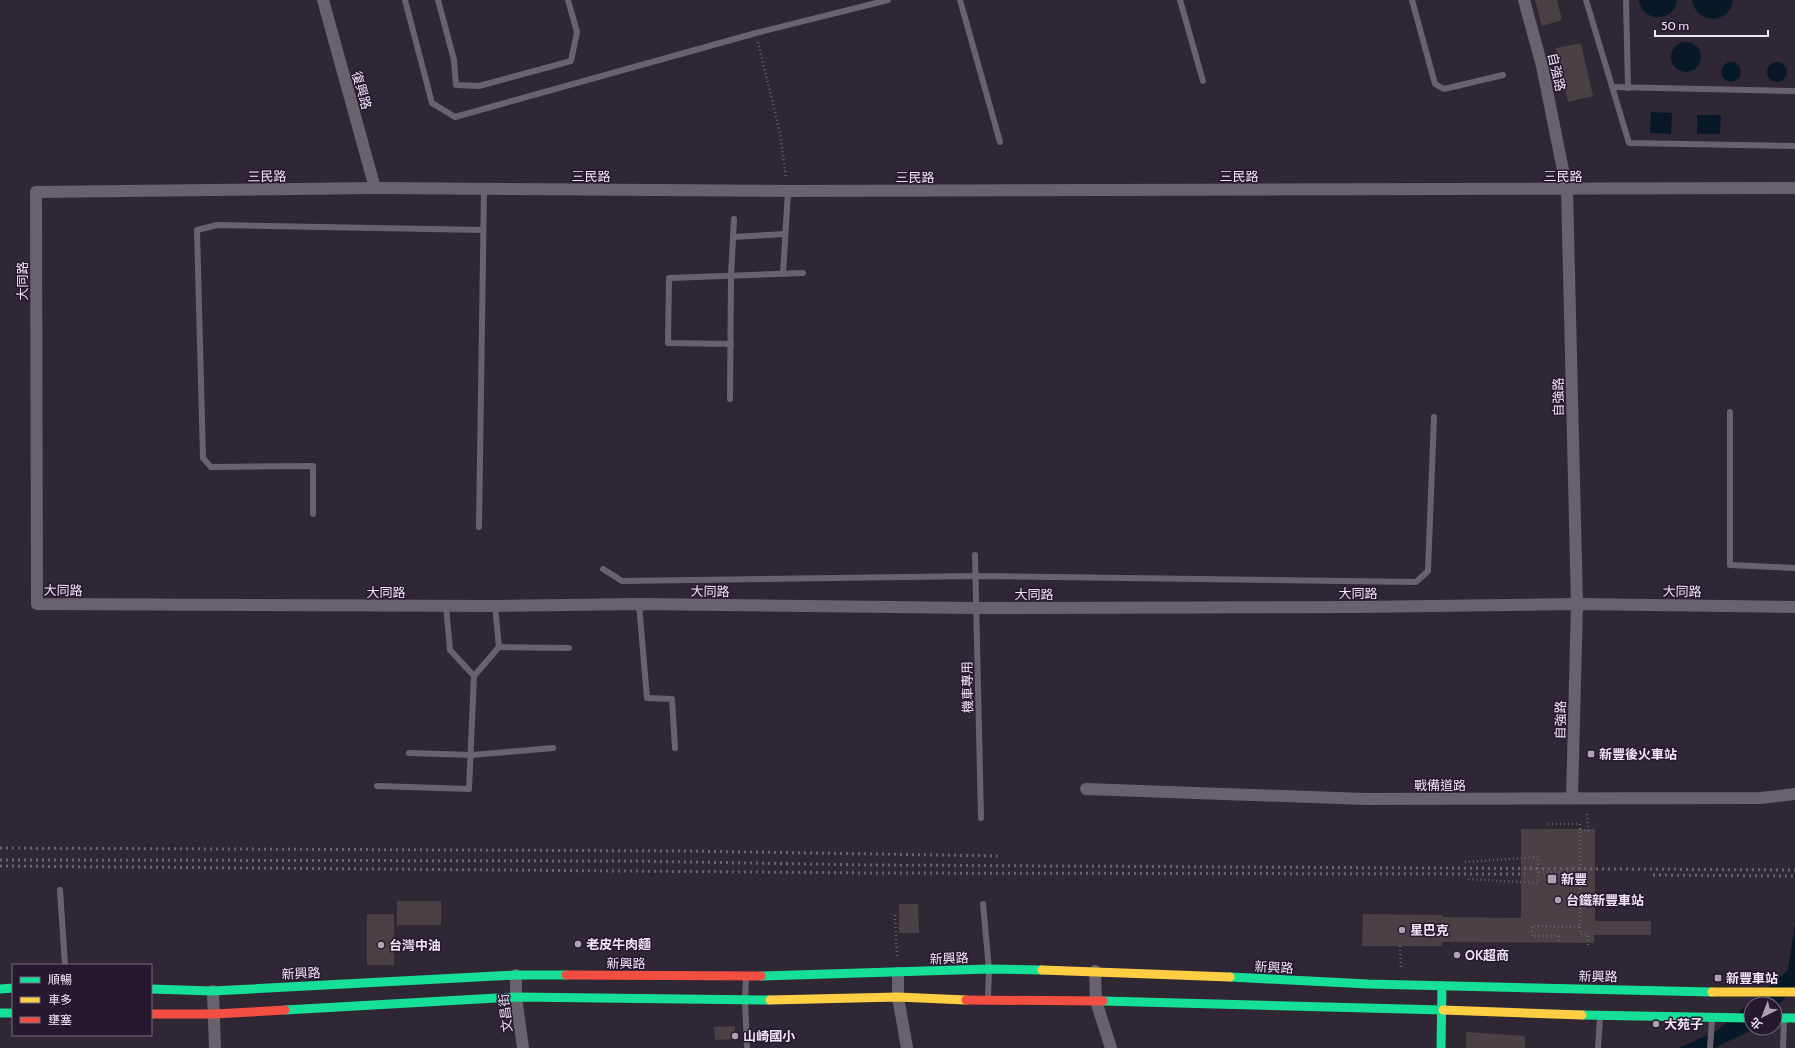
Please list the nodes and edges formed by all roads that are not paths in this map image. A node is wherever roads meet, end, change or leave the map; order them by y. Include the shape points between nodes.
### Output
1 (323, 0) edge
2 (405, 0) edge
3 (438, 0) edge
4 (568, 0) edge
5 (888, 0) edge
6 (960, 0) edge
7 (1180, 0) edge
8 (1412, 0) edge
9 (1524, 0) edge
10 (1586, 0) edge
11 (1626, 0) edge
12 (1503, 75) dead end
13 (1203, 81) dead end
14 (1613, 87) junction
15 (1628, 88) junction
16 (1795, 91) edge
17 (1000, 142) dead end
18 (1795, 146) edge
19 (375, 188) junction
20 (1795, 188) edge
21 (484, 189) junction
22 (1567, 190) junction
23 (788, 191) junction
24 (36, 192) joint
25 (734, 219) dead end
26 (483, 230) junction
27 (785, 234) junction
28 (733, 237) junction
29 (803, 273) dead end
30 (783, 274) junction
31 (732, 275) junction
32 (731, 344) junction
33 (730, 399) dead end
34 (1730, 412) dead end
35 (1434, 418) dead end
36 (313, 514) dead end
37 (479, 527) dead end
38 (975, 555) dead end
39 (1795, 568) edge
40 (604, 569) dead end
41 (976, 576) junction
42 (639, 604) junction
43 (1577, 604) junction
44 (446, 606) junction
45 (495, 606) junction
46 (1795, 607) edge
47 (976, 608) junction
48 (499, 647) junction
49 (569, 648) dead end
50 (474, 676) junction
51 (553, 748) dead end
52 (675, 748) dead end
53 (409, 753) dead end
54 (472, 755) junction
55 (376, 786) dead end
56 (1086, 789) dead end
57 (1795, 794) edge
58 (1572, 798) junction
59 (981, 818) dead end
60 (60, 890) dead end
61 (983, 904) dead end
62 (65, 964) edge
63 (989, 969) junction
64 (1095, 971) junction
65 (898, 973) junction
66 (516, 975) junction
67 (746, 976) junction
68 (1442, 986) junction
69 (12, 988) edge
70 (0, 989) edge
71 (152, 989) edge
72 (213, 991) junction
73 (1795, 992) edge
74 (516, 997) junction
75 (898, 997) junction
76 (745, 1000) junction
77 (988, 1001) junction
78 (1096, 1001) junction
79 (1441, 1010) junction
80 (0, 1013) edge
81 (12, 1013) edge
82 (152, 1014) edge
83 (214, 1014) junction
84 (1600, 1016) junction
85 (1713, 1018) junction
86 (1743, 1018) edge
87 (1783, 1018) edge
88 (1795, 1018) edge
89 (1781, 1036) edge
90 (215, 1048) edge
91 (523, 1048) edge
92 (747, 1048) edge
93 (907, 1048) edge
94 (1111, 1048) edge
95 (1441, 1048) edge
96 (1598, 1048) edge
97 (1710, 1048) edge
98 (1783, 1048) edge

1 - 19 street, 復興路
2 - 5 lane via 432,103 455,117 756,33
3 - 4 lane via 454,60 456,86 479,86 571,61 577,32
6 - 17 lane
7 - 13 lane
8 - 12 lane via 1435,84 1444,89
9 - 22 street, 自強路 via 1542,66
10 - 14 lane
11 - 15 lane
14 - 15 lane
14 - 18 lane via 1630,143
15 - 16 lane
19 - 21 street, 三民路
19 - 24 street, 三民路
20 - 22 street, 三民路
21 - 23 street, 三民路
21 - 26 lane
22 - 23 street, 三民路
22 - 43 street, 自強路
23 - 27 lane
24 - 44 street, 大同路 via 37,604
25 - 28 lane
26 - 36 lane via 217,225 196,230 203,458 211,467 313,466
26 - 37 lane
27 - 28 lane
27 - 30 lane
28 - 31 lane
29 - 30 lane
30 - 31 lane
31 - 32 lane
31 - 32 lane via 670,278 668,343
32 - 33 lane
34 - 39 lane via 1730,565
35 - 41 lane via 1428,571 1416,582
38 - 41 lane, 機車專用
40 - 41 lane via 622,581
41 - 47 lane, 機車專用
42 - 45 street, 大同路
42 - 47 street, 大同路
42 - 52 lane via 647,698 672,699
43 - 46 street, 大同路
43 - 47 street, 大同路
43 - 58 street, 自強路
44 - 45 street, 大同路
44 - 50 lane via 450,650
45 - 48 lane
47 - 59 lane, 機車專用
48 - 49 lane
48 - 50 lane
50 - 54 lane
51 - 54 lane
53 - 54 lane
54 - 55 lane via 469,789
56 - 58 street, 戰備道路 via 1365,799
57 - 58 street, 戰備道路 via 1761,798
60 - 62 lane
61 - 63 lane
63 - 64 main road, 新興路
63 - 65 main road, 新興路
63 - 77 lane
64 - 68 main road, 新興路
64 - 78 street
65 - 67 main road, 新興路
65 - 75 street
66 - 67 main road, 新興路
66 - 72 main road, 新興路
66 - 74 street, 文昌街
67 - 76 lane
68 - 73 main road, 新興路
68 - 79 main road
69 - 70 main road
71 - 72 main road, 新興路
72 - 83 street
74 - 76 main road
74 - 83 main road
74 - 91 street, 文昌街
75 - 76 main road
75 - 77 main road
75 - 93 street
76 - 92 lane
77 - 78 main road
78 - 79 main road
78 - 94 street
79 - 84 main road
79 - 95 main road
80 - 81 main road
82 - 83 main road
83 - 90 street
84 - 85 main road
84 - 96 lane
85 - 86 main road
85 - 97 lane
87 - 88 main road
89 - 98 lane

